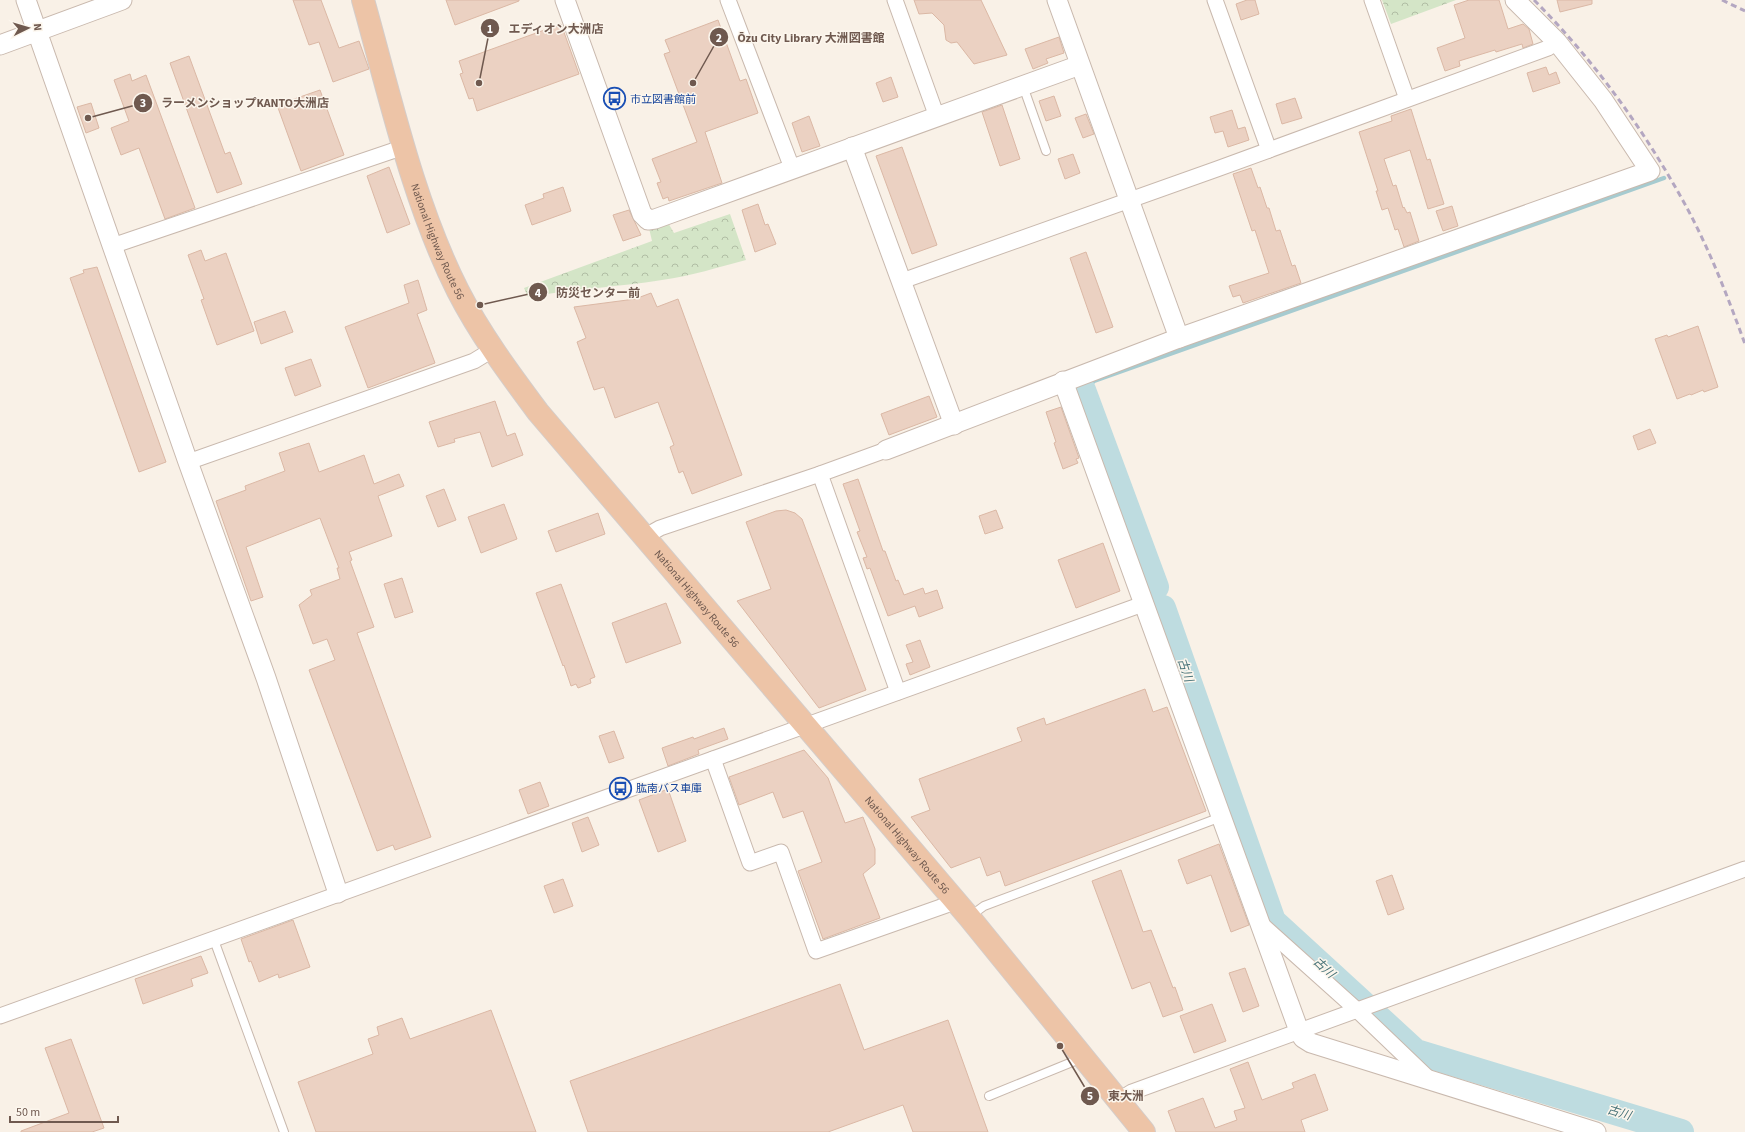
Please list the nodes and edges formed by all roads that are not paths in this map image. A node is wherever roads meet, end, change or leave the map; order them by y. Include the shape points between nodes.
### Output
1 (26, 0) edge
2 (122, 0) edge
3 (363, 0) edge
4 (565, 0) edge
5 (728, 0) edge
6 (894, 0) edge
7 (1057, 0) edge
8 (1215, 0) edge
9 (1372, 0) edge
10 (1515, 0) edge
11 (38, 31) junction
12 (1557, 42) junction
13 (0, 45) edge
14 (1080, 65) junction
15 (1023, 86) junction
16 (1408, 100) junction
17 (937, 117) junction
18 (404, 147) junction
19 (852, 147) junction
20 (1269, 150) junction
21 (1046, 151) dead end
22 (792, 168) junction
23 (1128, 200) junction
24 (112, 246) junction
25 (902, 281) junction
26 (1179, 338) junction
27 (492, 350) junction
28 (1063, 381) junction
29 (954, 425) junction
30 (886, 450) joint
31 (188, 462) junction
32 (820, 474) junction
33 (644, 537) junction
34 (1143, 604) junction
35 (898, 692) junction
36 (805, 726) junction
37 (713, 759) junction
38 (1221, 817) junction
39 (1745, 869) edge
40 (338, 893) junction
41 (962, 910) junction
42 (1259, 923) junction
43 (214, 940) junction
44 (1357, 1010) junction
45 (0, 1016) edge
46 (1299, 1032) junction
47 (1083, 1058) junction
48 (1428, 1078) junction
49 (989, 1096) dead end
50 (1119, 1100) junction
51 (284, 1132) edge
52 (1144, 1132) edge
53 (1596, 1132) edge

1 - 11 street
2 - 11 street
3 - 18 highway, National Highway Route 56
4 - 22 street via 642,214 648,220
5 - 22 street
6 - 17 street
7 - 14 street
8 - 20 street
9 - 16 street
10 - 12 street
11 - 13 street
11 - 24 street
12 - 16 street via 1548,48
12 - 26 street via 1603,100 1650,170
14 - 15 street
14 - 23 street
15 - 17 street
15 - 21 lane
16 - 20 street
17 - 19 street
18 - 24 street
18 - 27 highway, National Highway Route 56 via 432,234 458,291
19 - 22 street
19 - 25 street
20 - 23 street
23 - 25 street
23 - 26 street
24 - 31 street
25 - 29 street
26 - 28 street
27 - 31 street via 474,361
27 - 33 highway, National Highway Route 56 via 538,412
28 - 29 street
28 - 34 street
29 - 30 street
30 - 32 street
31 - 40 street via 266,678
32 - 33 street via 660,528
32 - 35 street
33 - 36 highway, National Highway Route 56
34 - 35 street
34 - 38 street
35 - 36 street
36 - 37 street
36 - 41 highway, National Highway Route 56
37 - 40 street
37 - 41 street via 750,863 781,852 816,951
38 - 41 lane via 984,906
38 - 42 street
39 - 44 street
40 - 43 street
41 - 47 highway, National Highway Route 56
42 - 44 street
42 - 46 street
43 - 45 street
43 - 51 lane
44 - 46 street
44 - 48 street
46 - 48 street via 1311,1043
46 - 50 street via 1132,1092
47 - 49 lane
47 - 50 highway, National Highway Route 56
48 - 53 street
50 - 52 highway, National Highway Route 56

